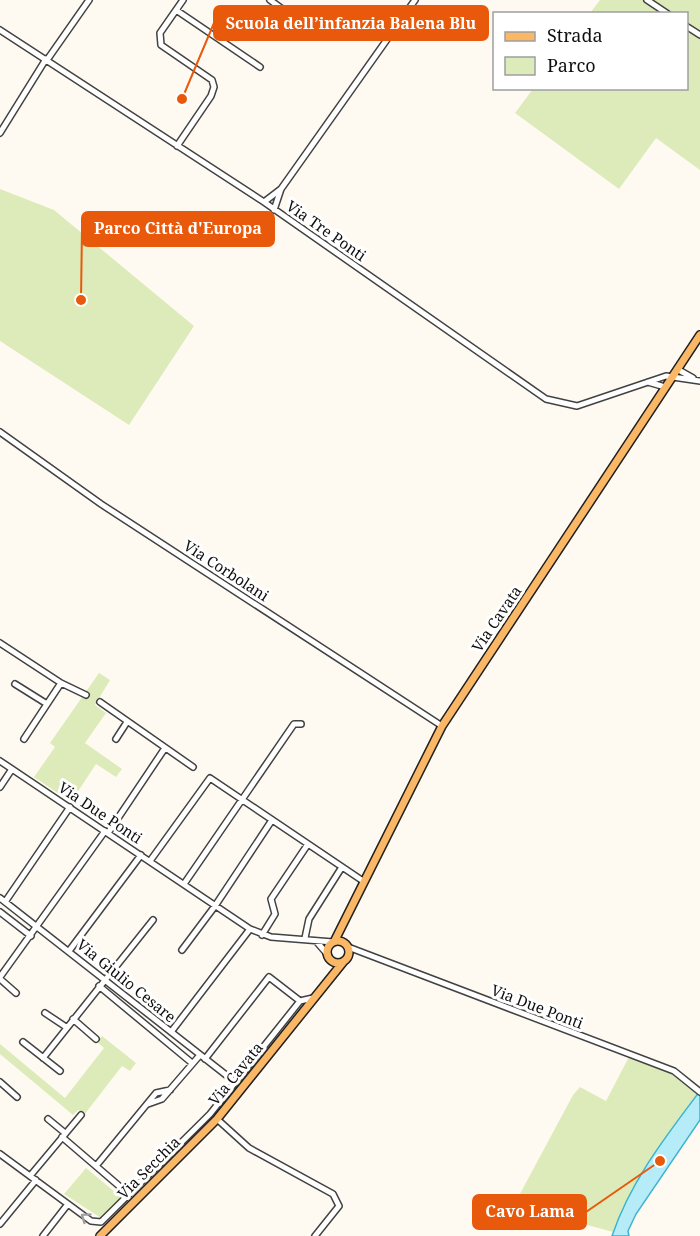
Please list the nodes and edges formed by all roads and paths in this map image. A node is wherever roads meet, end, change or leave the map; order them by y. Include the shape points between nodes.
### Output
1 (89, 0) edge
2 (183, 0) edge
3 (270, 0) edge
4 (415, 0) edge
5 (647, 0) edge
6 (176, 10) junction
7 (665, 12) edge
8 (292, 16) dead end
9 (0, 30) edge
10 (46, 60) junction
11 (260, 67) dead end
12 (0, 133) edge
13 (177, 147) junction
14 (281, 189) junction
15 (264, 202) junction
16 (274, 210) junction
17 (700, 335) edge
18 (677, 369) junction
19 (671, 377) junction
20 (700, 381) edge
21 (646, 382) junction
22 (665, 387) junction
23 (0, 432) edge
24 (0, 643) edge
25 (61, 683) junction
26 (15, 684) dead end
27 (86, 695) dead end
28 (100, 702) dead end
29 (47, 704) junction
30 (127, 722) junction
31 (301, 724) dead end
32 (442, 726) junction
33 (24, 739) dead end
34 (116, 739) dead end
35 (165, 748) junction
36 (0, 761) edge
37 (193, 766) dead end
38 (12, 769) junction
39 (0, 787) edge
40 (242, 800) junction
41 (70, 807) junction
42 (272, 820) junction
43 (106, 832) junction
44 (308, 844) junction
45 (141, 855) junction
46 (150, 861) junction
47 (342, 867) junction
48 (363, 881) junction
49 (184, 884) junction
50 (2, 900) edge
51 (215, 906) junction
52 (0, 912) edge
53 (153, 920) dead end
54 (38, 926) junction
55 (250, 929) junction
56 (340, 931) junction
57 (262, 935) junction
58 (31, 936) junction
59 (308, 939) junction
60 (334, 941) junction
61 (346, 947) junction
62 (182, 950) dead end
63 (69, 951) junction
64 (330, 957) junction
65 (344, 961) junction
66 (3, 969) edge
67 (0, 978) edge
68 (105, 978) junction
69 (327, 981) junction
70 (99, 986) junction
71 (16, 993) dead end
72 (314, 998) junction
73 (300, 1001) junction
74 (45, 1013) dead end
75 (73, 1020) junction
76 (66, 1028) junction
77 (171, 1032) junction
78 (96, 1039) dead end
79 (23, 1042) dead end
80 (200, 1054) junction
81 (43, 1058) junction
82 (206, 1059) junction
83 (192, 1063) junction
84 (60, 1071) dead end
85 (0, 1082) edge
86 (235, 1083) junction
87 (698, 1090) edge
88 (17, 1097) dead end
89 (81, 1114) dead end
90 (48, 1119) dead end
91 (217, 1119) junction
92 (64, 1135) junction
93 (1, 1157) edge
94 (96, 1166) junction
95 (30, 1176) junction
96 (36, 1180) junction
97 (126, 1191) dead end
98 (68, 1204) junction
99 (0, 1224) edge
100 (43, 1236) edge
101 (100, 1236) edge
102 (315, 1236) edge

1 - 10 street
2 - 6 street
3 - 8 street
4 - 14 street
5 - 7 street
6 - 11 street
6 - 13 street via 160,33 161,45 212,80 214,87
9 - 10 street, Via Tre Ponti
10 - 12 street
10 - 13 street, Via Tre Ponti
13 - 15 street, Via Tre Ponti
14 - 15 street
14 - 16 street
15 - 16 street, Via Tre Ponti
16 - 21 street, Via Tre Ponti via 546,399 577,406
17 - 18 main road, Via Cavata
18 - 19 main road, Via Cavata
18 - 20 street, Via Tre Ponti
19 - 20 street, Via Tre Ponti
19 - 21 street, Via Tre Ponti
19 - 22 main road, Via Cavata
21 - 22 street
22 - 32 main road, Via Cavata
23 - 32 street, Via Corbolani via 101,504
24 - 25 street
25 - 27 street
25 - 29 street
26 - 29 street
28 - 30 street
29 - 33 street
30 - 34 street
30 - 35 street
31 - 40 street via 294,724
32 - 48 main road, Via Cavata
35 - 37 street
35 - 43 street
36 - 38 street, Via Due Ponti
38 - 39 street
38 - 41 street, Via Due Ponti
40 - 42 street
40 - 46 street via 210,778
40 - 49 street
41 - 43 street, Via Due Ponti
41 - 50 street
42 - 44 street
42 - 51 street
43 - 45 street, Via Due Ponti
43 - 54 street
44 - 47 street
44 - 57 street via 271,899 274,914
45 - 46 street, Via Due Ponti
45 - 63 street
46 - 49 street, Via Due Ponti
47 - 48 street
47 - 59 street via 309,919
48 - 56 main road, Via Cavata
49 - 51 street, Via Due Ponti
50 - 54 street, Via Giulio Cesare
51 - 55 street, Via Due Ponti
51 - 62 street
52 - 58 street
53 - 68 street
54 - 58 street
54 - 63 street, Via Giulio Cesare
55 - 57 street, Via Due Ponti
55 - 77 street
56 - 60 main road, Via Cavata
56 - 61 main road
57 - 59 street, Via Due Ponti
58 - 66 street
59 - 60 street, Via Due Ponti
59 - 64 street via 321,945
60 - 61 main road
60 - 64 main road, Via Cavata
61 - 65 main road, Via Cavata
61 - 87 street, Via Due Ponti via 674,1071
63 - 68 street, Via Giulio Cesare
64 - 65 main road via 336,963
64 - 69 main road, Via Cavata
65 - 69 main road, Via Cavata
66 - 67 street
67 - 71 street
68 - 70 street
68 - 77 street, Via Giulio Cesare
69 - 72 main road, Via Cavata
70 - 75 street
70 - 83 street, Via Giulio Cesare
72 - 73 street
72 - 91 main road, Via Cavata
73 - 82 street via 268,977
73 - 86 street
74 - 76 street
75 - 76 street
75 - 78 street
76 - 81 street
77 - 80 street, Via Giulio Cesare
79 - 81 street
80 - 82 street, Via Giulio Cesare
80 - 83 street
81 - 84 street
82 - 86 street, Via Giulio Cesare
83 - 94 street via 170,1090 148,1104
85 - 88 street
86 -> 98 street via 210,1114 104,1221 94,1223
89 - 92 street
90 - 92 street
91 - 101 main road, Via Secchia
91 - 102 street, Via Cavata via 249,1148 333,1194 339,1206
92 - 94 street
92 - 95 street
93 - 95 street
94 - 97 street
95 - 96 street
96 - 98 street
96 - 99 street
98 - 100 street

